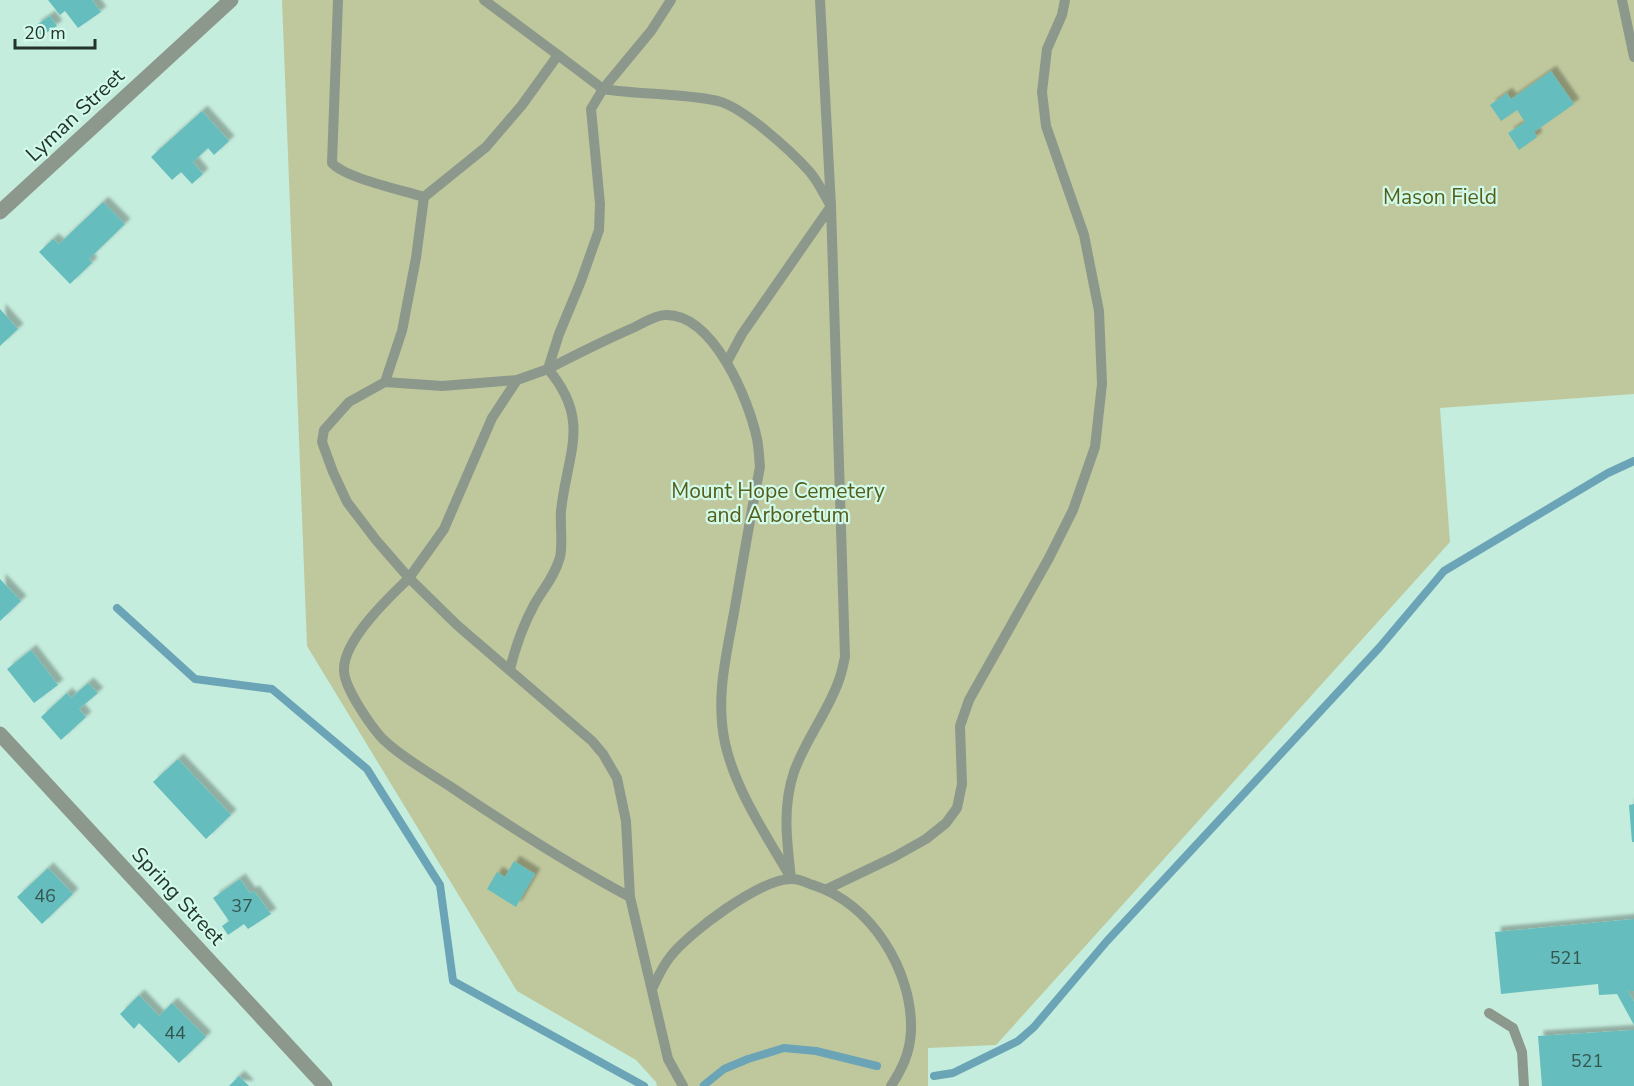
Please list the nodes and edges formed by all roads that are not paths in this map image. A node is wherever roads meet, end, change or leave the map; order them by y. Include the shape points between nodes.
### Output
1 (231, 0) edge
2 (338, 0) edge
3 (484, 0) edge
4 (671, 0) edge
5 (820, 0) edge
6 (1065, 0) edge
7 (1622, 0) edge
8 (558, 55) junction
9 (1634, 57) edge
10 (603, 88) junction
11 (424, 197) junction
12 (831, 206) junction
13 (0, 212) edge
14 (727, 362) junction
15 (548, 369) junction
16 (517, 380) junction
17 (385, 382) junction
18 (409, 578) junction
19 (510, 669) junction
20 (0, 734) edge
21 (791, 878) junction
22 (827, 889) junction
23 (630, 897) junction
24 (652, 989) junction
25 (1489, 1012) dead end
26 (325, 1086) edge
27 (683, 1086) edge
28 (891, 1086) edge
29 (1524, 1086) edge

1 - 13 street, Lyman Street
2 - 11 lane via 332,163 337,169
3 - 8 lane
4 - 10 lane via 651,31
5 - 12 lane
6 - 22 lane via 1047,49 1042,92 1046,126 1084,235 1099,311 1102,384 1095,447 1073,510 969,700 960,726 962,784 957,807 946,823 926,839
7 - 9 lane
8 - 10 lane
8 - 11 lane via 486,147
10 - 12 lane via 721,102 776,139 810,172
10 - 15 lane via 591,109 599,230
11 - 17 lane via 402,331
12 - 14 lane via 742,334
12 - 21 lane via 845,657 839,681 794,772 786,828
14 - 15 lane via 707,334 686,320 664,315
14 - 21 lane via 757,439 760,467 720,695 725,743 739,785
15 - 16 lane
15 - 19 lane via 558,381 574,418 560,556 550,582 519,634
16 - 17 lane via 442,386
16 - 18 lane via 492,418 444,529
17 - 18 lane via 349,402 324,430 322,442 347,502
18 - 19 lane
18 - 23 lane via 379,606 349,649 343,670 363,713 381,738 419,766 589,876
19 - 23 lane via 592,741 617,778 626,821
20 - 26 street, Spring Street
21 - 22 lane
21 - 24 lane via 725,908 670,957
22 - 28 lane via 858,909 880,935 898,966 907,993 911,1031 905,1064
23 - 24 lane
24 - 27 lane via 668,1059
25 - 29 lane via 1513,1028 1522,1052

